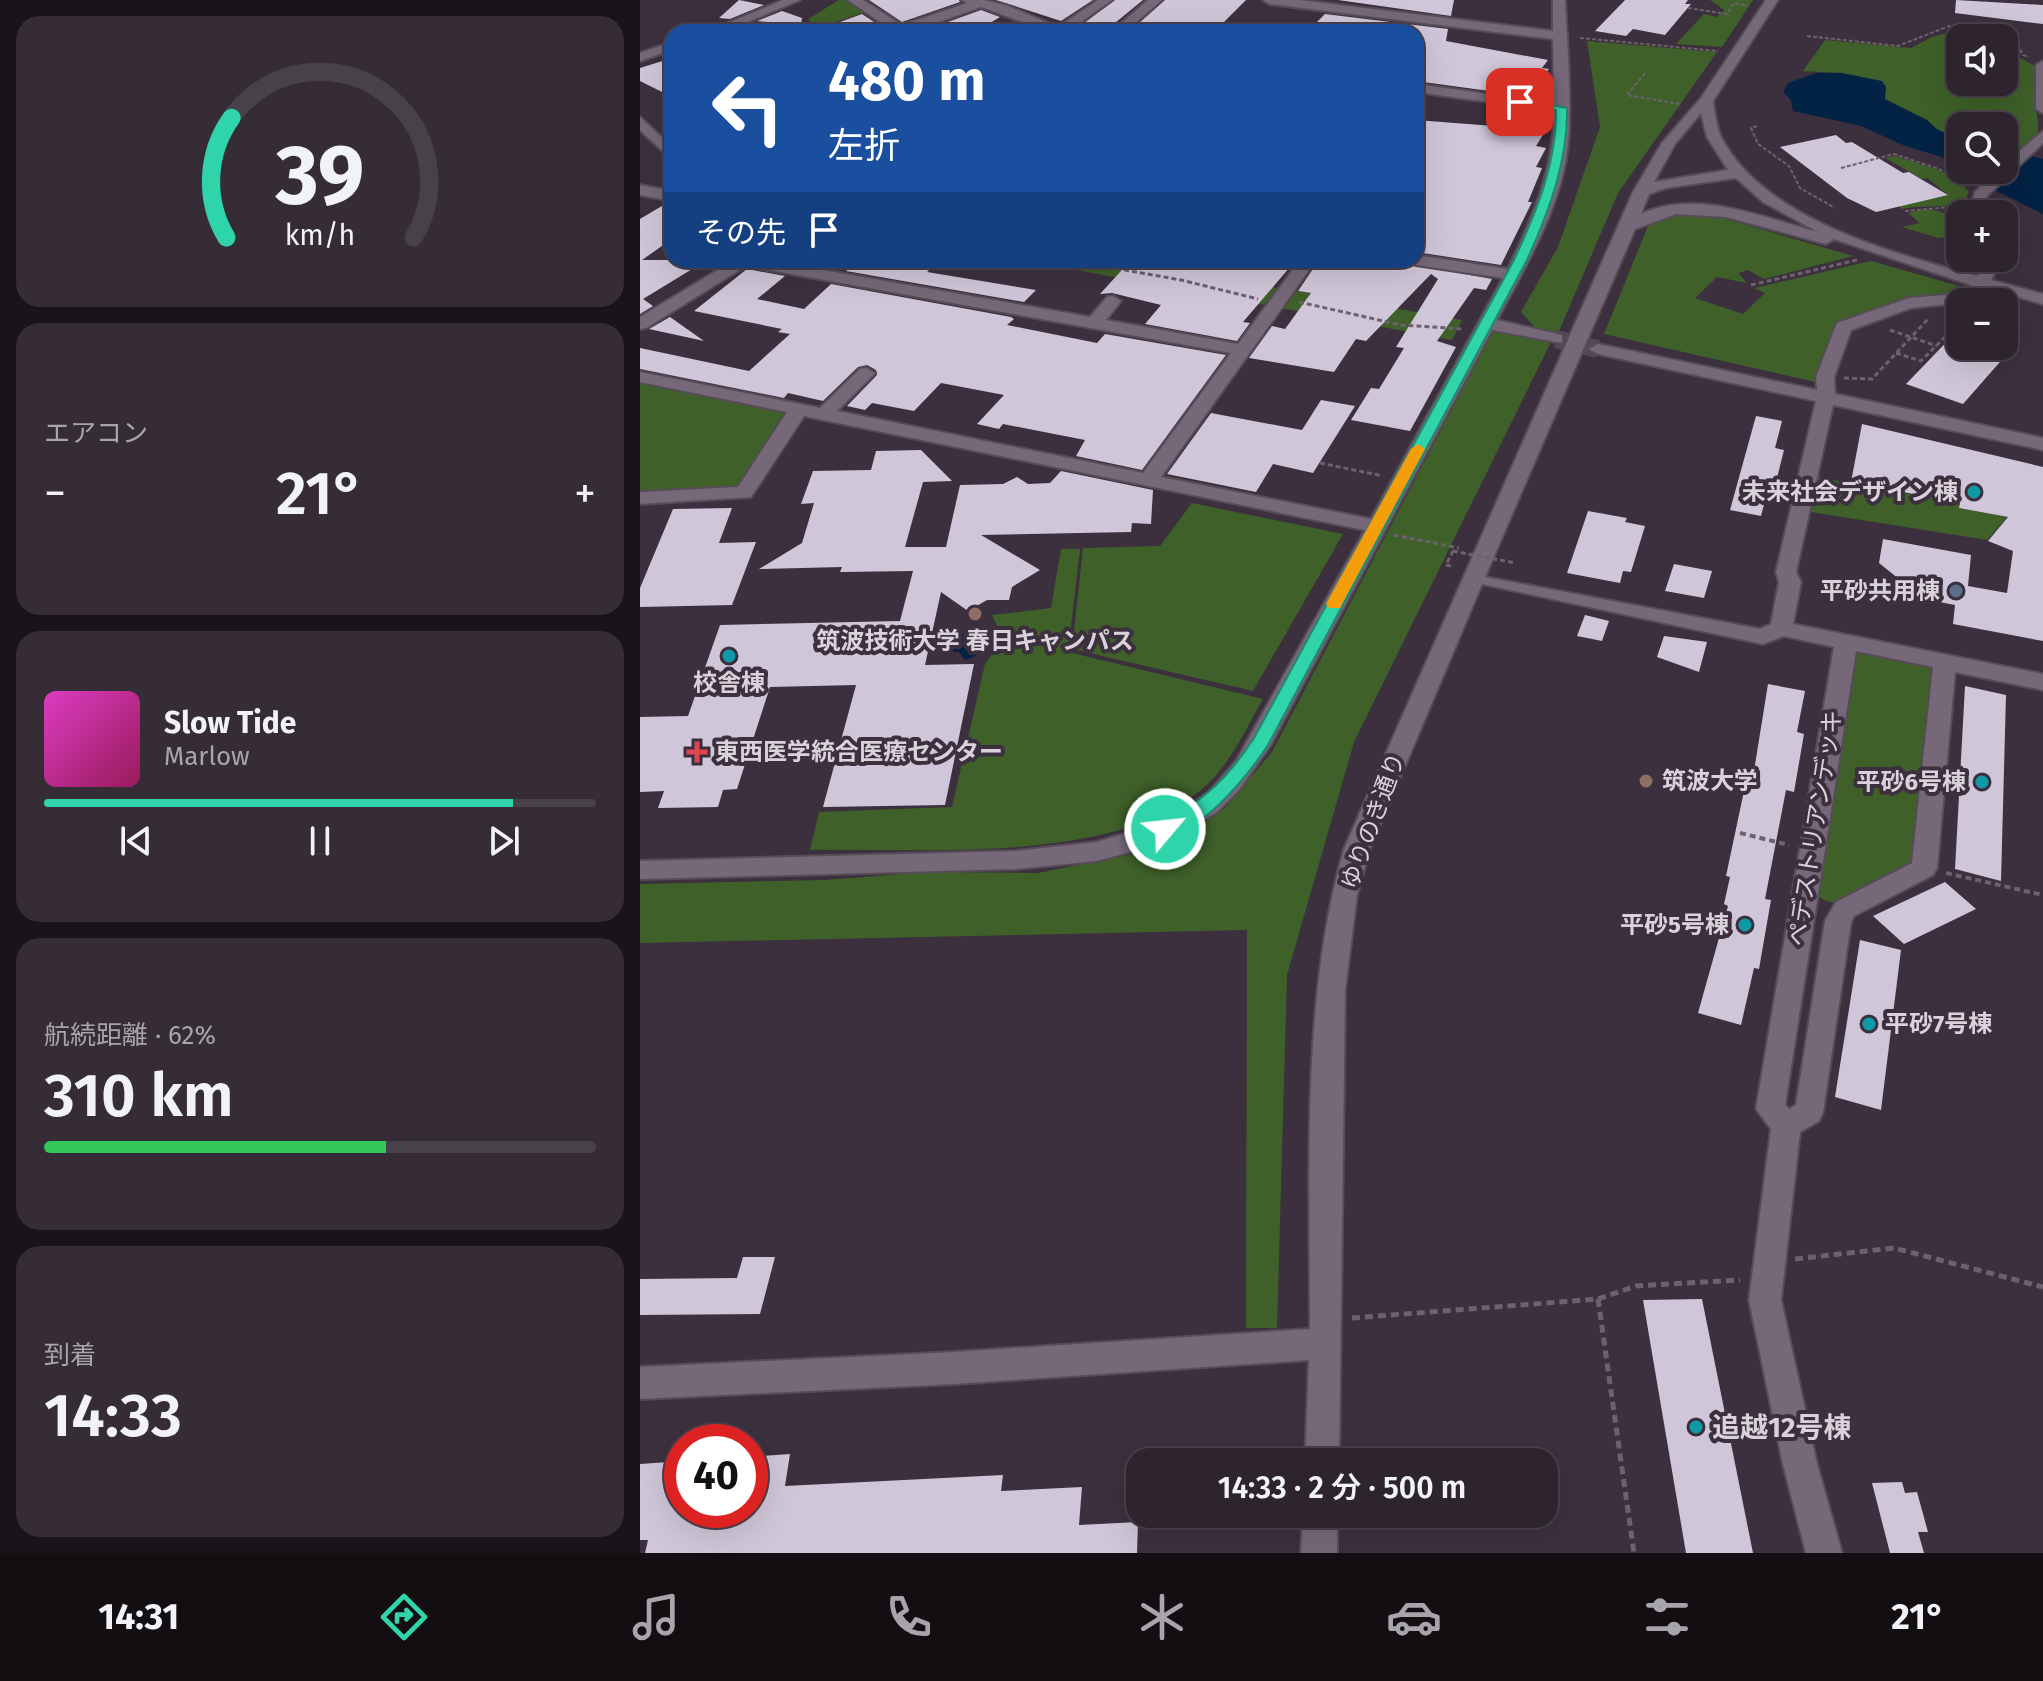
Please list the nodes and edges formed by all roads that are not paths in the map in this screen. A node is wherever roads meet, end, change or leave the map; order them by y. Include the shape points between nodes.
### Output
1 (794, 0) edge
2 (854, 0) edge
3 (1005, 0) edge
4 (1106, 0) edge
5 (1156, 0) edge
6 (1269, 0) edge
7 (1559, 0) edge
8 (1772, 0) edge
9 (980, 3) edge
10 (732, 24) edge
11 (891, 24) edge
12 (922, 24) edge
13 (1040, 24) edge
14 (1070, 24) edge
15 (1127, 24) edge
16 (1568, 37) junction
17 (664, 49) edge
18 (640, 57) edge
19 (2040, 62) edge
20 (1424, 89) edge
21 (1706, 101) junction
22 (1561, 108) junction
23 (2043, 109) edge
24 (640, 121) edge
25 (2043, 135) edge
26 (664, 147) edge
27 (1740, 173) junction
28 (640, 176) edge
29 (664, 180) edge
30 (640, 190) edge
31 (1641, 192) junction
32 (664, 194) edge
33 (1979, 200) edge
34 (1628, 226) junction
35 (1866, 252) junction
36 (1424, 261) edge
37 (731, 268) edge
38 (788, 268) edge
39 (1302, 268) edge
40 (1988, 272) edge
41 (1513, 275) junction
42 (1981, 282) junction
43 (1974, 288) edge
44 (2043, 299) edge
45 (1113, 301) dead end
46 (1946, 311) edge
47 (1094, 323) junction
48 (1486, 323) junction
49 (640, 324) edge
50 (1556, 339) tunnel mouth
51 (1598, 349) tunnel mouth
52 (1243, 350) junction
53 (866, 373) dead end
54 (640, 377) edge
55 (1825, 387) junction
56 (799, 409) junction
57 (824, 414) junction
58 (2043, 444) edge
59 (1149, 479) junction
60 (640, 498) edge
61 (1375, 528) junction
62 (1491, 582) dead end
63 (1781, 628) junction
64 (1846, 642) junction
65 (1945, 662) junction
66 (2043, 682) edge
67 (640, 870) edge
68 (1801, 912) junction
69 (1838, 921) junction
70 (1786, 1125) junction
71 (1326, 1343) junction
72 (640, 1383) edge
73 (1322, 1448) edge
74 (1320, 1528) edge
75 (1319, 1553) edge
76 (1824, 1553) edge

1 - 10 street
2 - 11 street
3 - 9 street
4 - 14 street
5 - 15 street
6 - 16 street
7 - 16 street
8 - 21 street, ゆりのき通り
9 - 12 street
9 - 13 street
16 - 22 street
17 - 18 street
19 - 23 street
20 - 22 street
21 - 27 street via 1715,139
21 - 31 street, ゆりのき通り via 1686,118
22 - 41 street via 1559,154 1544,210
24 - 26 street
25 - 33 street
27 - 31 street
27 - 35 street via 1783,206
28 - 29 street
30 - 32 street
31 - 34 street, ゆりのき通り
34 - 35 street via 1668,209 1698,208
34 - 71 street, ゆりのき通り via 1398,751 1344,895 1331,991
35 - 42 street
36 - 41 street
37 - 49 street
38 - 47 street
39 - 52 street
40 - 42 street
41 - 48 street
42 - 43 street
42 - 44 street
45 - 47 street
46 - 55 street via 1909,303 1843,327
47 - 52 street
48 - 50 street
48 - 61 street
51 - 55 street
52 - 59 street
53 - 57 street
54 - 56 street
55 - 58 street
55 - 63 street via 1786,572 1790,582
56 - 57 street
56 - 60 street via 744,493
57 - 59 street
59 - 61 street
61 - 67 street via 1243,769 1207,807 1165,829 1129,843 1037,860
62 - 63 street via 1763,637
63 - 64 street
64 - 65 street
64 - 68 street, ペデストリアンデッキ
65 - 66 street
65 - 69 street via 1924,868 1845,909
68 - 69 street
68 - 70 street, ペデストリアンデッキ via 1770,1109
69 - 70 street via 1809,1112
70 - 76 street, ペデストリアンデッキ via 1765,1300
71 - 72 street
71 - 73 street, ゆりのき通り
74 - 75 street

